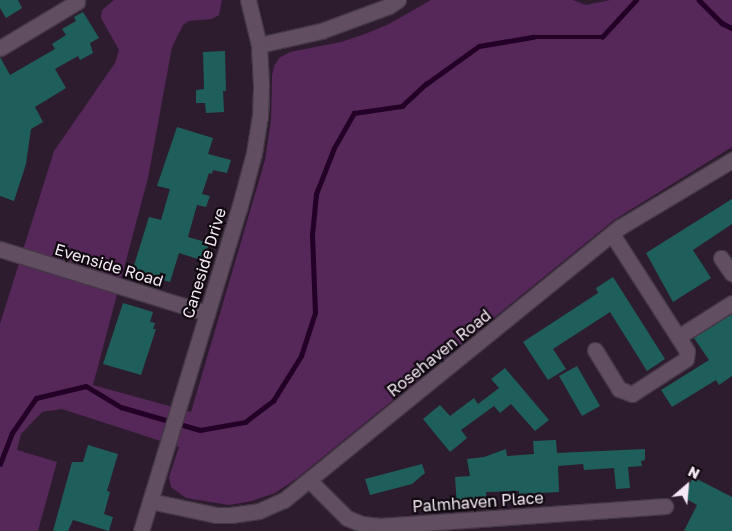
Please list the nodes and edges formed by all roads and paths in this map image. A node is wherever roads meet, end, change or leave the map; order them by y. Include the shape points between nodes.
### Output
1 (248, 0) edge
2 (398, 0) edge
3 (77, 2) dead end
4 (259, 45) junction
5 (0, 48) edge
6 (732, 160) edge
7 (612, 234) junction
8 (0, 250) edge
9 (721, 258) dead end
10 (732, 274) edge
11 (732, 303) edge
12 (207, 313) junction
13 (678, 337) junction
14 (595, 350) dead end
15 (310, 481) junction
16 (150, 501) junction
17 (664, 506) dead end
18 (141, 531) edge

1 - 4 street, Caneside Drive
2 - 4 street via 321,31
3 - 5 street
4 - 12 street, Caneside Drive via 262,84 254,153
6 - 7 street, Rosehaven Road
7 - 13 street
7 - 15 street, Rosehaven Road
8 - 12 street, Evenside Road
9 - 10 street
11 - 13 street
12 - 16 street, Caneside Drive
13 - 14 street via 687,351 686,359 632,394 619,388
15 - 16 street, Rosehaven Road via 284,500 245,514 216,514
15 - 17 street, Palmhaven Place via 347,518 380,526
16 - 18 street, Caneside Drive

